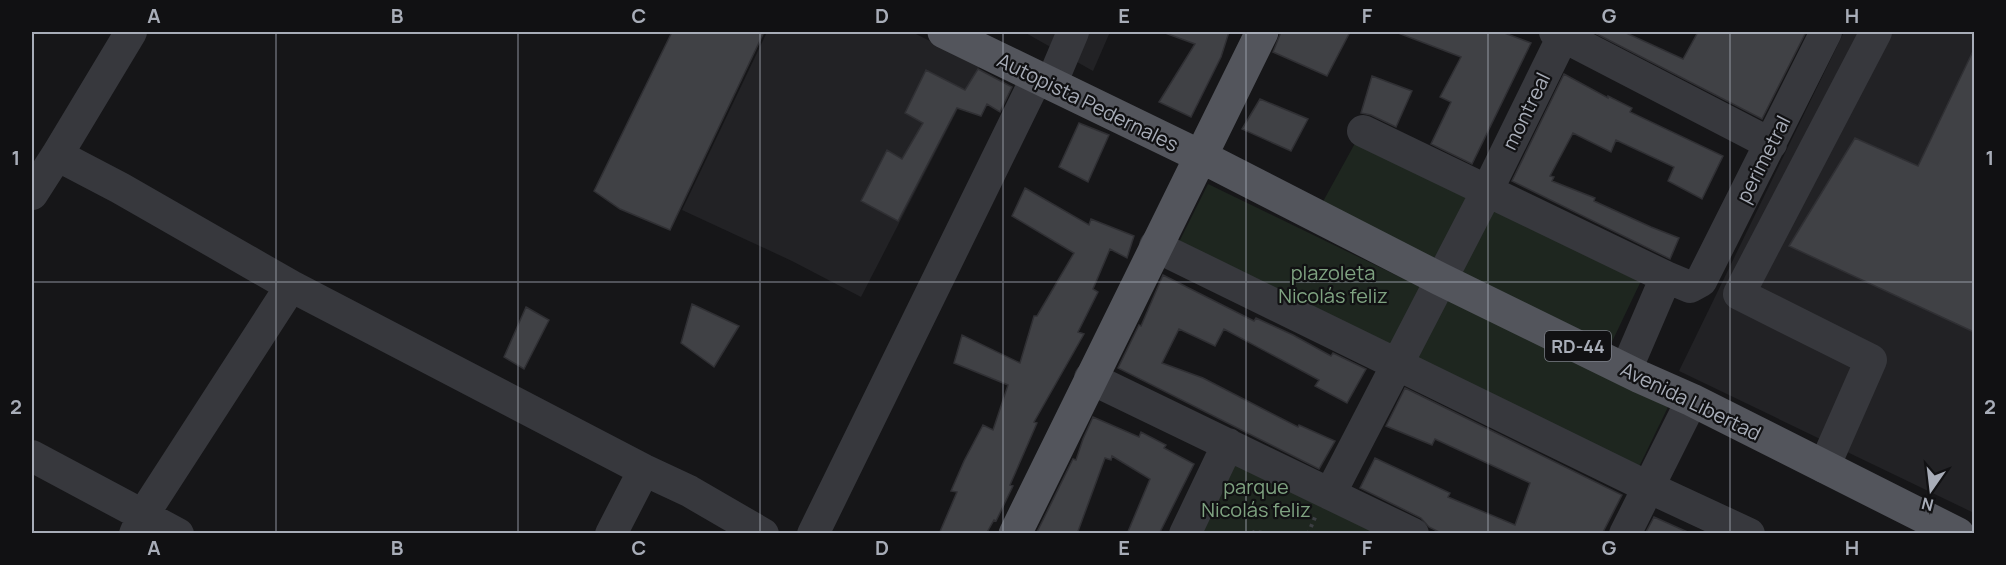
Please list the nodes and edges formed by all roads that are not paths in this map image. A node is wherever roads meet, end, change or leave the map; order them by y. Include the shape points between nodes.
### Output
1 (131, 32) edge
2 (944, 32) edge
3 (1073, 32) edge
4 (1262, 32) edge
5 (1826, 32) edge
6 (1876, 32) edge
7 (1561, 33) edge
8 (1044, 80) junction
9 (1363, 131) dead end
10 (1771, 144) junction
11 (57, 155) junction
12 (1200, 156) junction
13 (1487, 191) junction
14 (32, 194) edge
15 (1155, 246) junction
16 (1666, 277) junction
17 (1440, 279) junction
18 (291, 286) junction
19 (1396, 364) junction
20 (1626, 370) junction
21 (1090, 378) junction
22 (1692, 400) junction
23 (1228, 444) junction
24 (32, 456) edge
25 (1824, 467) junction
26 (644, 470) junction
27 (1648, 487) junction
28 (1325, 500) junction
29 (139, 524) edge
30 (1953, 533) edge
31 (178, 534) edge
32 (611, 534) edge
33 (763, 534) edge
34 (813, 534) edge
35 (1015, 534) edge
36 (1185, 534) edge
37 (1413, 534) edge
38 (1625, 534) edge
39 (1749, 534) edge

1 - 11 street
2 - 8 main road, Autopista Pedernales
3 - 8 street
4 - 12 main road
5 - 10 street, perimetral
6 - 25 street via 1739,294 1871,360
7 - 10 street
7 - 13 street, montreal
8 - 12 main road, Autopista Pedernales
8 - 34 street
9 - 13 street
10 - 16 street, perimetral via 1701,281 1690,287
11 - 14 street
11 - 18 street
12 - 15 main road
12 - 17 main road, Avenida Libertad / RD-44
13 - 16 street
13 - 17 street, montreal
15 - 19 street
15 - 21 main road
16 - 20 street
17 - 19 street, montreal
17 - 20 main road, Avenida Libertad / RD-44
18 - 26 street
18 - 29 street
19 - 27 street
19 - 28 street, montreal
20 - 22 main road, Avenida Libertad / RD-44
21 - 23 street
21 - 35 main road
22 - 25 main road, Avenida Libertad / RD-44
22 - 27 street
23 - 28 street
23 - 36 street
24 - 29 street
25 - 30 main road, Avenida Libertad / RD-44
26 - 32 street
26 - 33 street
27 - 38 street
27 - 39 street
28 - 37 street
29 - 31 street

